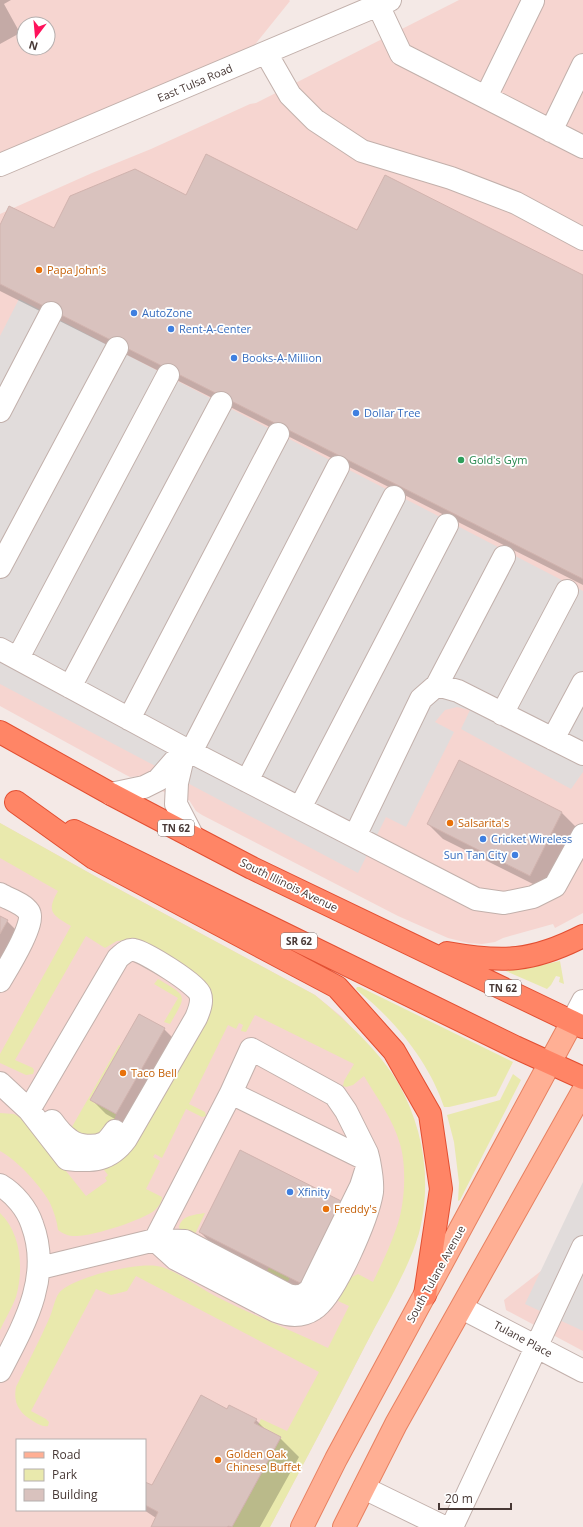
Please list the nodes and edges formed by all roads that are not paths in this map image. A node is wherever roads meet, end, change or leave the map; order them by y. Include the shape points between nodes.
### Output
1 (532, 1) dead end
2 (384, 3) edge
3 (266, 53) junction
4 (583, 65) edge
5 (486, 97) junction
6 (551, 131) junction
7 (583, 147) edge
8 (0, 165) edge
9 (583, 239) edge
10 (51, 313) dead end
11 (117, 348) dead end
12 (168, 376) dead end
13 (221, 403) dead end
14 (0, 411) edge
15 (278, 434) dead end
16 (338, 467) dead end
17 (394, 497) dead end
18 (447, 525) dead end
19 (504, 557) dead end
20 (0, 567) edge
21 (567, 591) dead end
22 (9, 654) edge
23 (583, 683) edge
24 (437, 686) junction
25 (70, 687) junction
26 (502, 714) junction
27 (129, 719) junction
28 (0, 732) edge
29 (553, 739) junction
30 (188, 751) junction
31 (583, 754) edge
32 (247, 781) junction
33 (111, 794) junction
34 (8, 798) edge
35 (300, 808) junction
36 (583, 835) edge
37 (355, 836) junction
38 (193, 837) junction
39 (0, 894) edge
40 (0, 906) edge
41 (29, 925) junction
42 (583, 936) edge
43 (422, 949) junction
44 (118, 958) junction
45 (0, 981) edge
46 (583, 1001) edge
47 (578, 1025) edge
48 (551, 1063) junction
49 (583, 1078) edge
50 (0, 1083) edge
51 (583, 1091) edge
52 (230, 1093) junction
53 (29, 1110) junction
54 (67, 1159) junction
55 (369, 1161) junction
56 (84, 1176) dead end
57 (0, 1185) edge
58 (155, 1240) junction
59 (583, 1247) edge
60 (40, 1268) junction
61 (425, 1295) junction
62 (462, 1308) junction
63 (537, 1347) junction
64 (0, 1371) edge
65 (583, 1371) edge
66 (364, 1488) junction
67 (302, 1527) edge
68 (344, 1527) edge
69 (444, 1527) edge
70 (452, 1527) edge

1 - 5 street
2 - 3 street, East Tulsa Road
2 - 5 street via 401,54
3 - 8 street, East Tulsa Road
3 - 9 street via 290,95 315,120 362,151 450,178 516,203
4 - 6 street
5 - 6 street
6 - 7 street
10 - 14 street
11 - 20 street
12 - 22 street
13 - 25 street
15 - 27 street
16 - 30 street
17 - 32 street
18 - 35 street
19 - 24 street
21 - 26 street
22 - 25 street
23 - 29 street
24 - 26 street via 458,691
24 - 37 street via 421,700
25 - 27 street
26 - 29 street
27 - 30 street
28 - 33 highway, South Illinois Avenue / TN 62
29 - 31 street
30 - 32 street
30 - 33 street via 158,780 144,787
30 - 38 street via 177,783 176,804
32 - 35 street
33 - 38 highway, South Illinois Avenue / TN 62
34 - 48 highway, SR 62
34 - 61 highway via 94,858 337,987 394,1052 430,1114 441,1189
35 - 37 street
36 - 37 street via 556,886 533,897 504,903 476,899
38 - 43 highway, South Illinois Avenue / TN 62
39 - 41 street via 29,911
40 - 41 street
41 - 45 street
42 - 43 highway via 561,947 533,956 504,960
43 - 47 highway, South Illinois Avenue / TN 62
44 - 53 street
44 - 53 street via 140,962 179,984 185,989 188,997 184,1011 114,1133 105,1143 94,1146 81,1144 71,1141 63,1134 47,1114
44 - 54 street via 126,951 134,950 147,955 187,980 200,994 199,1010 120,1148 93,1161
46 - 47 street
47 - 48 main road, South Tulane Avenue
48 - 49 highway, SR 62
48 - 61 main road, South Tulane Avenue
50 - 53 street
51 - 62 main road
52 - 55 street
52 - 55 street via 251,1050 336,1095 367,1152
52 - 58 street
53 - 54 street
54 - 56 street
55 - 58 street via 373,1181 369,1203 350,1251 325,1298 307,1313 296,1315 276,1310 176,1259
57 - 60 street via 9,1190 28,1213 38,1239
58 - 60 street
59 - 63 street
60 - 64 street via 23,1326
61 - 67 main road, South Tulane Avenue
62 - 63 street, Tulane Place
62 - 66 main road via 396,1424
63 - 65 street, Tulane Place
63 - 70 street
66 - 68 main road
66 - 69 street

